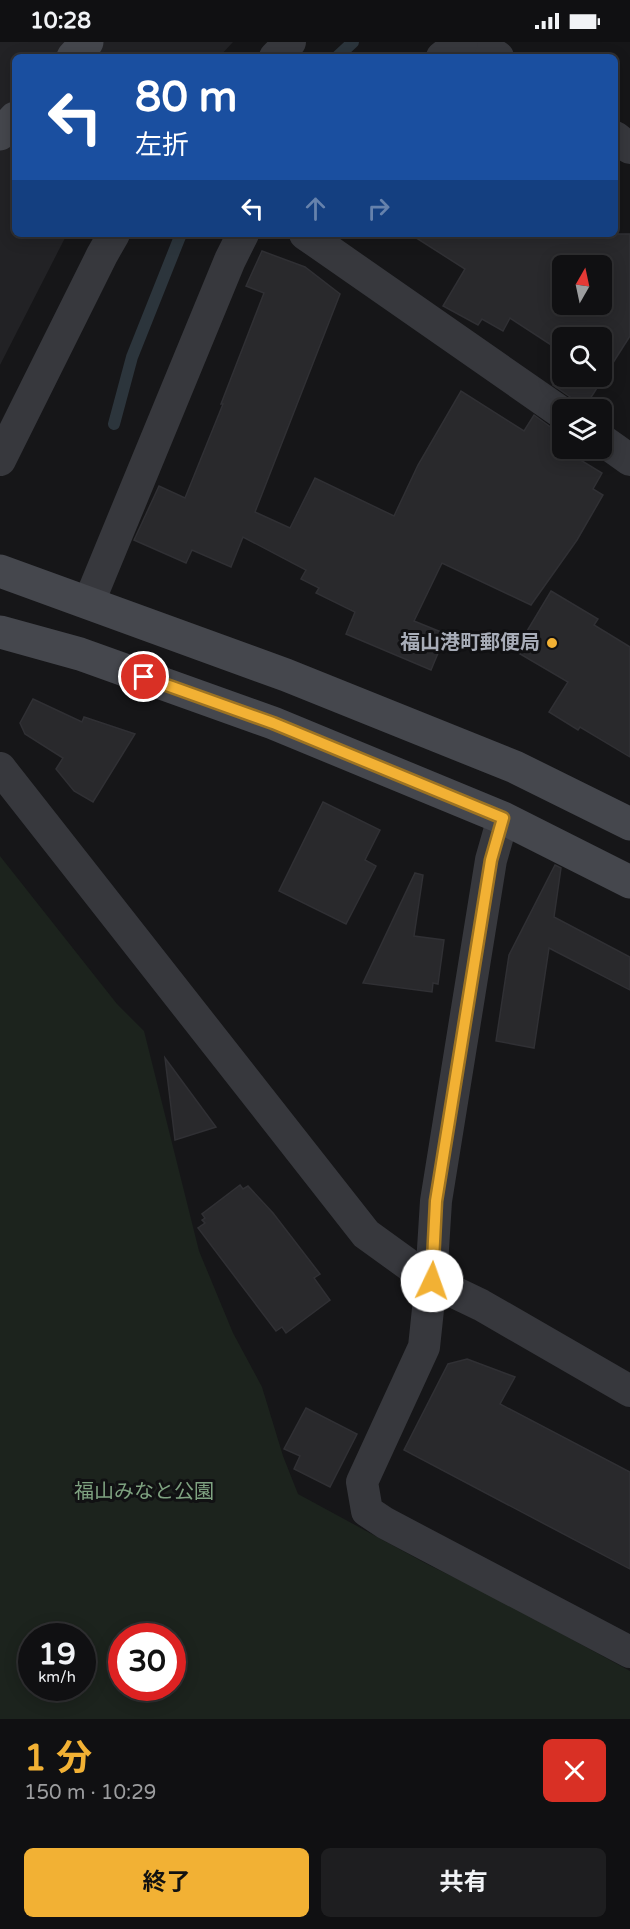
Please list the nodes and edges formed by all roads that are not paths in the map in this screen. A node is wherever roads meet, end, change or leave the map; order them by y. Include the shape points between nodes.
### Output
1 (87, 42) edge
2 (290, 42) edge
3 (462, 42) edge
4 (476, 42) edge
5 (76, 54) edge
6 (278, 54) edge
7 (446, 54) edge
8 (494, 54) edge
9 (12, 121) edge
10 (0, 134) edge
11 (112, 237) edge
12 (242, 237) edge
13 (309, 237) edge
14 (552, 406) edge
15 (612, 447) edge
16 (0, 460) edge
17 (630, 460) edge
18 (0, 571) edge
19 (88, 602) junction
20 (0, 632) edge
21 (0, 768) edge
22 (503, 818) junction
23 (630, 824) edge
24 (630, 882) edge
25 (432, 1281) junction
26 (630, 1391) edge
27 (630, 1652) edge

1 - 5 street
2 - 6 street
3 - 7 street
4 - 8 street
9 - 10 street
11 - 16 street
12 - 19 street
13 - 14 street
15 - 17 street
18 - 19 street
19 - 23 street via 286,675 514,767
20 - 22 street via 80,654 273,723
21 - 25 street via 366,1234
22 - 24 street
22 - 25 street via 491,860 437,1189
25 - 26 street
25 - 27 street via 424,1347 362,1482 367,1511

